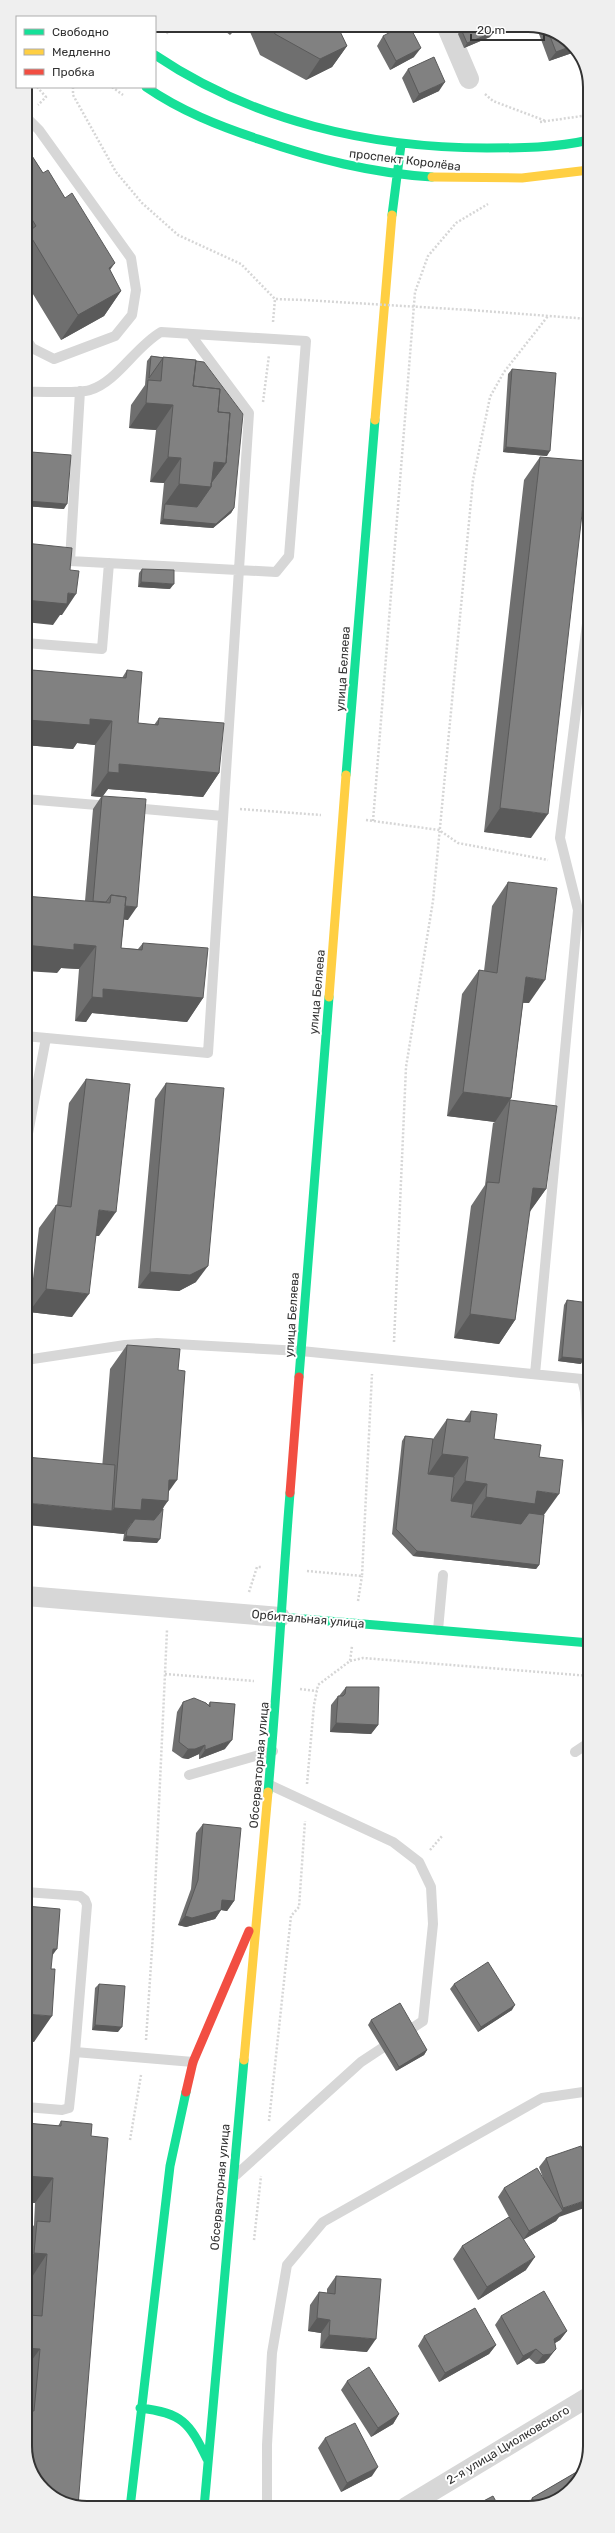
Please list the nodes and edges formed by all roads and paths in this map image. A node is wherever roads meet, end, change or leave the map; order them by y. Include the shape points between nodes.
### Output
1 (166, 32) edge
2 (449, 32) edge
3 (174, 38) dead end
4 (156, 56) edge
5 (469, 79) joint
6 (73, 88) edge
7 (147, 88) edge
8 (583, 115) edge
9 (546, 121) junction
10 (538, 122) dead end
11 (32, 123) edge
12 (583, 141) edge
13 (401, 144) junction
14 (583, 171) edge
15 (398, 173) junction
16 (495, 203) dead end
17 (275, 300) junction
18 (548, 316) junction
19 (583, 319) edge
20 (190, 334) junction
21 (271, 338) junction
22 (32, 348) edge
23 (80, 391) junction
24 (32, 392) edge
25 (249, 413) junction
26 (109, 564) junction
27 (239, 571) junction
28 (32, 644) edge
29 (583, 656) edge
30 (32, 799) edge
31 (223, 812) junction
32 (312, 814) dead end
33 (439, 830) junction
34 (566, 864) junction
35 (32, 1037) edge
36 (46, 1038) junction
37 (32, 1112) edge
38 (301, 1351) junction
39 (32, 1359) edge
40 (393, 1359) junction
41 (535, 1374) junction
42 (583, 1377) edge
43 (443, 1575) dead end
44 (32, 1597) edge
45 (168, 1608) junction
46 (280, 1617) junction
47 (354, 1623) junction
48 (438, 1630) junction
49 (583, 1642) edge
50 (350, 1661) junction
51 (165, 1674) junction
52 (583, 1675) edge
53 (278, 1686) junction
54 (317, 1691) junction
55 (583, 1747) edge
56 (273, 1751) junction
57 (575, 1752) dead end
58 (189, 1775) dead end
59 (270, 1785) junction
60 (306, 1802) junction
61 (32, 1892) edge
62 (256, 1915) junction
63 (75, 2052) junction
64 (144, 2058) junction
65 (193, 2062) junction
66 (583, 2092) edge
67 (32, 2108) edge
68 (130, 2140) dead end
69 (264, 2150) junction
70 (233, 2178) junction
71 (253, 2248) dead end
72 (583, 2400) edge
73 (140, 2408) junction
74 (208, 2460) junction
75 (131, 2501) edge
76 (205, 2501) edge
77 (267, 2501) edge
78 (416, 2501) edge

1 - 3 path
2 - 5 street
4 - 13 main road, проспект Королёва via 176,71 233,100 325,130
5 - 9 path via 493,101
6 - 17 path via 73,95 116,172 142,203 178,235 241,264
7 - 15 main road, проспект Королёва via 158,96 224,128 320,160
8 - 9 path
9 - 10 path
11 - 22 lane via 131,258 136,290 132,315 115,336 54,359
12 - 13 main road, проспект Королёва via 526,148 458,148
13 - 15 main road, улица Беляева
14 - 15 main road, проспект Королёва via 523,179 457,180
15 - 38 main road, улица Беляева via 388,250
16 - 33 path via 487,204 456,222 428,256 415,292 373,821
17 - 18 path, bridge
17 - 21 path
18 - 19 path
18 - 33 path via 504,372 490,397 473,480
20 - 21 lane
20 - 23 lane via 161,332 147,340 112,377 90,390
20 - 25 lane
21 - 25 path via 261,415
21 - 27 lane via 306,341 289,556 276,572
23 - 24 lane
23 - 26 lane via 70,561
25 - 27 lane
26 - 27 lane
26 - 28 lane via 102,649
27 - 31 lane
29 - 34 lane via 560,838
30 - 31 lane
31 - 32 path
31 - 36 lane via 208,1053
33 - 34 path via 458,843
33 - 40 path via 426,952 406,1067
34 - 41 lane via 578,910
35 - 36 lane
36 - 37 lane
38 - 39 lane via 157,1343 125,1345
38 - 40 lane
38 - 46 main road, улица Беляева
40 - 41 lane
41 - 42 lane
43 - 48 lane
44 - 45 street, Орбитальная улица
45 - 46 street, Орбитальная улица
45 - 51 path
46 - 47 main road, Орбитальная улица
46 - 53 main road, Обсерваторная улица
47 - 48 main road, Орбитальная улица
47 - 50 path
48 - 49 main road, Орбитальная улица
50 - 52 path via 363,1658
50 - 54 path via 318,1685
51 - 53 path via 250,1680
51 - 64 path via 154,1934
53 - 54 path
53 - 56 main road, Обсерваторная улица
54 - 60 path
55 - 57 lane
56 - 58 lane
56 - 59 main road, Обсерваторная улица
59 - 60 lane
59 - 62 main road, Обсерваторная улица
60 - 69 path via 299,1907 291,1916 275,2075
60 - 69 lane via 393,1842 419,1862 431,1887 433,1924 423,2021 361,2062
61 - 63 lane via 80,1896 87,1905
62 - 65 main road, Обсерваторная улица
62 - 70 main road, Обсерваторная улица
63 - 64 lane
63 - 67 lane via 69,2108 62,2110
64 - 65 lane
64 - 68 path
65 - 73 main road, Обсерваторная улица via 170,2166
66 - 77 lane via 542,2098 323,2222 288,2266 272,2353
69 - 70 lane
69 - 71 path
70 - 74 main road, Обсерваторная улица
72 - 78 street, 2-я улица Циолковского
73 - 74 main road via 160,2410 183,2417 194,2431
73 - 75 main road, Обсерваторная улица
74 - 76 main road, Обсерваторная улица

